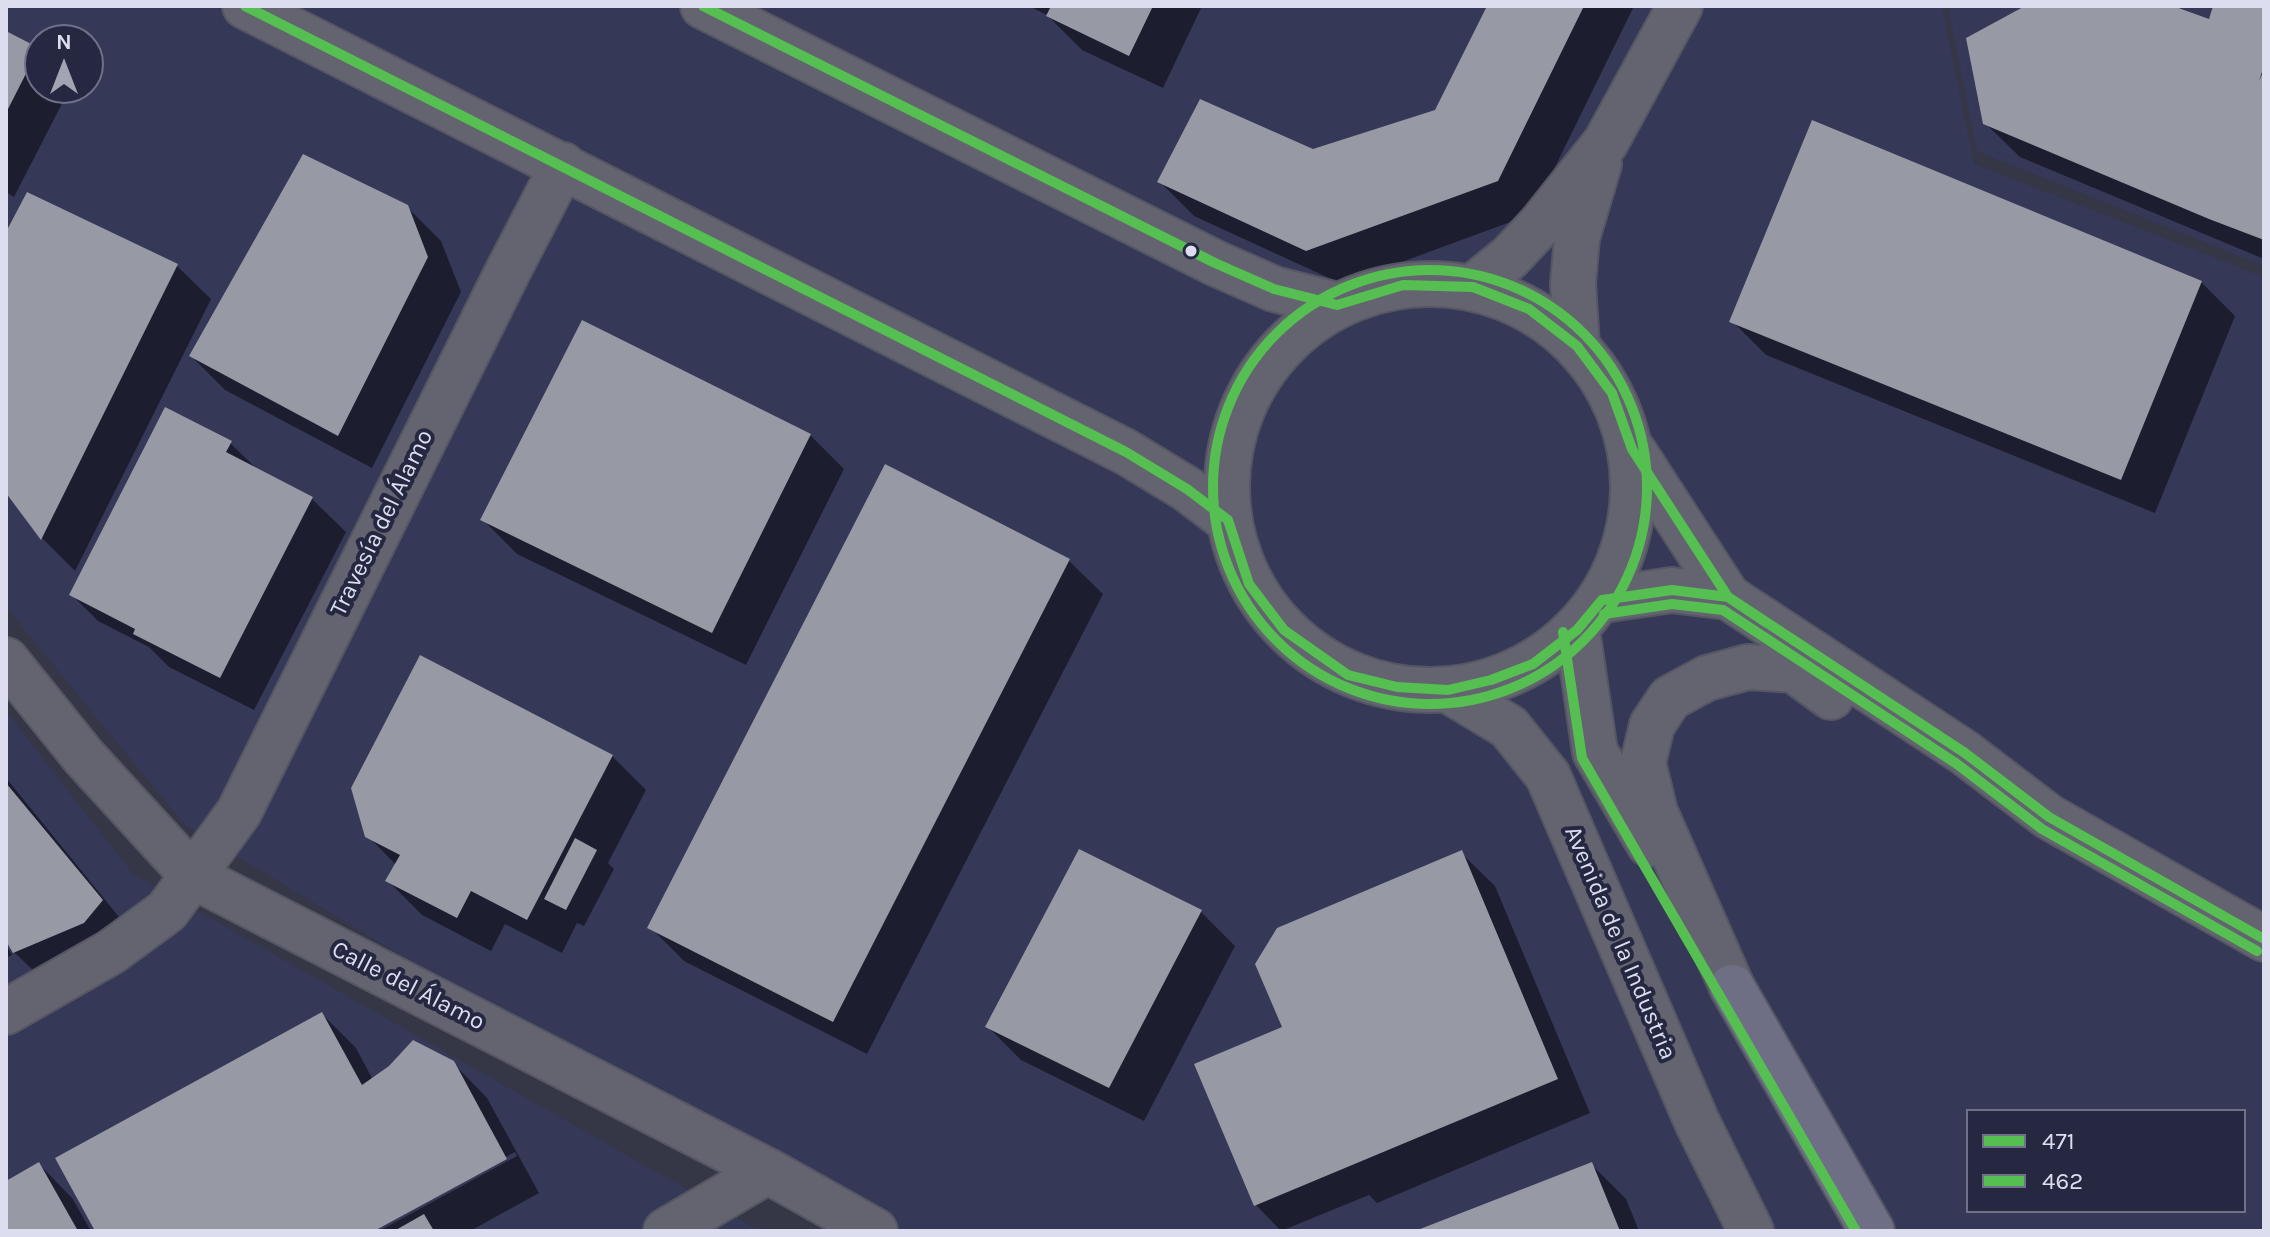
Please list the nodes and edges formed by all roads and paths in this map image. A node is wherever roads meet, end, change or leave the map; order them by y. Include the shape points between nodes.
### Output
1 (245, 6) edge
2 (703, 6) edge
3 (1680, 6) edge
4 (1606, 142) junction
5 (563, 165) junction
6 (1473, 287) junction
7 (1337, 305) junction
8 (1577, 346) junction
9 (1632, 449) junction
10 (1228, 520) junction
11 (1728, 597) junction
12 (1589, 615) junction
13 (6, 660) edge
14 (1448, 690) junction
15 (2049, 817) junction
16 (193, 876) junction
17 (2264, 939) edge
18 (1732, 987) junction
19 (6, 1012) edge
20 (1697, 1122) junction
21 (768, 1171) junction
22 (666, 1231) edge
23 (875, 1231) edge
24 (1728, 1231) edge
25 (1751, 1231) edge
26 (1872, 1231) edge

1 - 5 street
2 - 7 street via 1215,263 1274,289
3 - 4 street
4 - 6 street via 1541,224
4 - 8 street via 1577,238
5 - 10 street via 1126,452
5 - 16 street, Travesía del Álamo via 239,812
6 - 7 street via 1403,285
6 - 8 street via 1529,309
7 - 10 street via 1285,343 1247,395 1228,456
8 - 9 street via 1612,393
9 - 11 street
9 - 12 street via 1635,501 1624,553
10 - 14 street via 1249,584 1284,630 1348,675 1397,687
11 - 12 street via 1672,590
11 - 15 street via 1965,753
12 - 14 street via 1533,664
12 - 18 street via 1595,752
13 - 16 street, Calle del Álamo via 84,757
14 - 20 street, Avenida de la Industria via 1509,727 1548,776
15 - 17 street
15 - 18 street via 1917,758 1794,670 1748,667 1707,678 1670,698 1652,725 1643,763 1655,812
16 - 19 street, Travesía del Álamo via 167,911 111,952
16 - 21 street, Calle del Álamo
18 - 26 highway
20 - 24 street
20 - 25 street, Avenida de la Industria
21 - 22 street
21 - 23 street, Calle del Álamo

